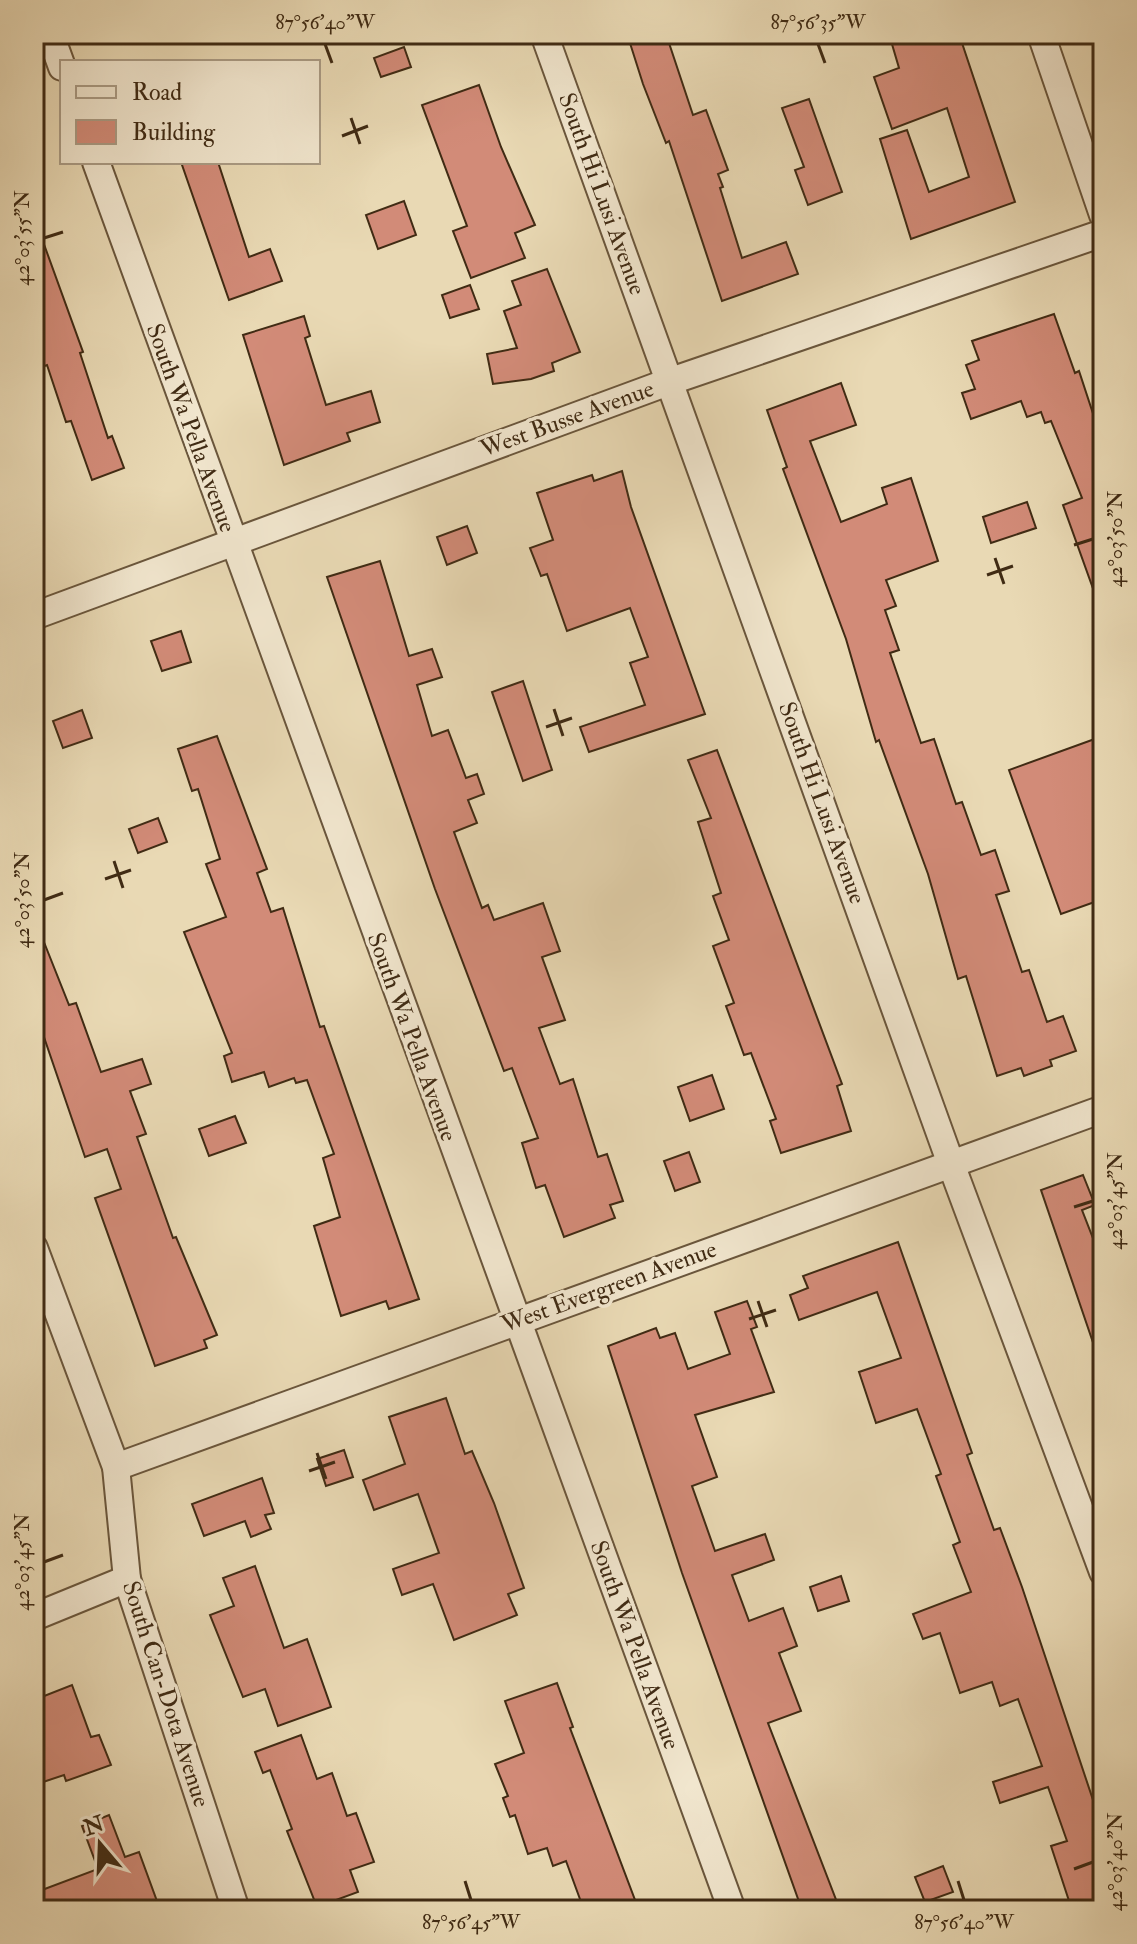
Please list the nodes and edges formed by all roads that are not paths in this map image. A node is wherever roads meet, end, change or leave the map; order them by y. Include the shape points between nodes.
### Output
1 (50, 34) edge
2 (544, 34) edge
3 (1041, 34) edge
4 (60, 62) edge
5 (97, 164) edge
6 (1103, 215) edge
7 (1103, 233) edge
8 (671, 381) junction
9 (233, 544) junction
10 (34, 616) edge
11 (1103, 1109) edge
12 (951, 1164) junction
13 (34, 1248) edge
14 (515, 1320) junction
15 (116, 1467) junction
16 (1103, 1572) edge
17 (127, 1579) junction
18 (34, 1617) edge
19 (236, 1910) edge
20 (732, 1910) edge

1 - 4 street
2 - 8 street, South Hi Lusi Avenue
3 - 6 street
5 - 9 street, South Wa Pella Avenue
7 - 8 street, West Busse Avenue
8 - 9 street, West Busse Avenue
8 - 12 street, South Hi Lusi Avenue
9 - 10 street, West Busse Avenue
9 - 14 street, South Wa Pella Avenue
11 - 12 street, West Evergreen Avenue
12 - 14 street, West Evergreen Avenue
12 - 16 street, South Hi Lusi Avenue
13 - 15 street, South Can-Dota Avenue
14 - 15 street, West Evergreen Avenue
14 - 20 street, South Wa Pella Avenue
15 - 17 street, South Can-Dota Avenue
17 - 18 street
17 - 19 street, South Can-Dota Avenue

